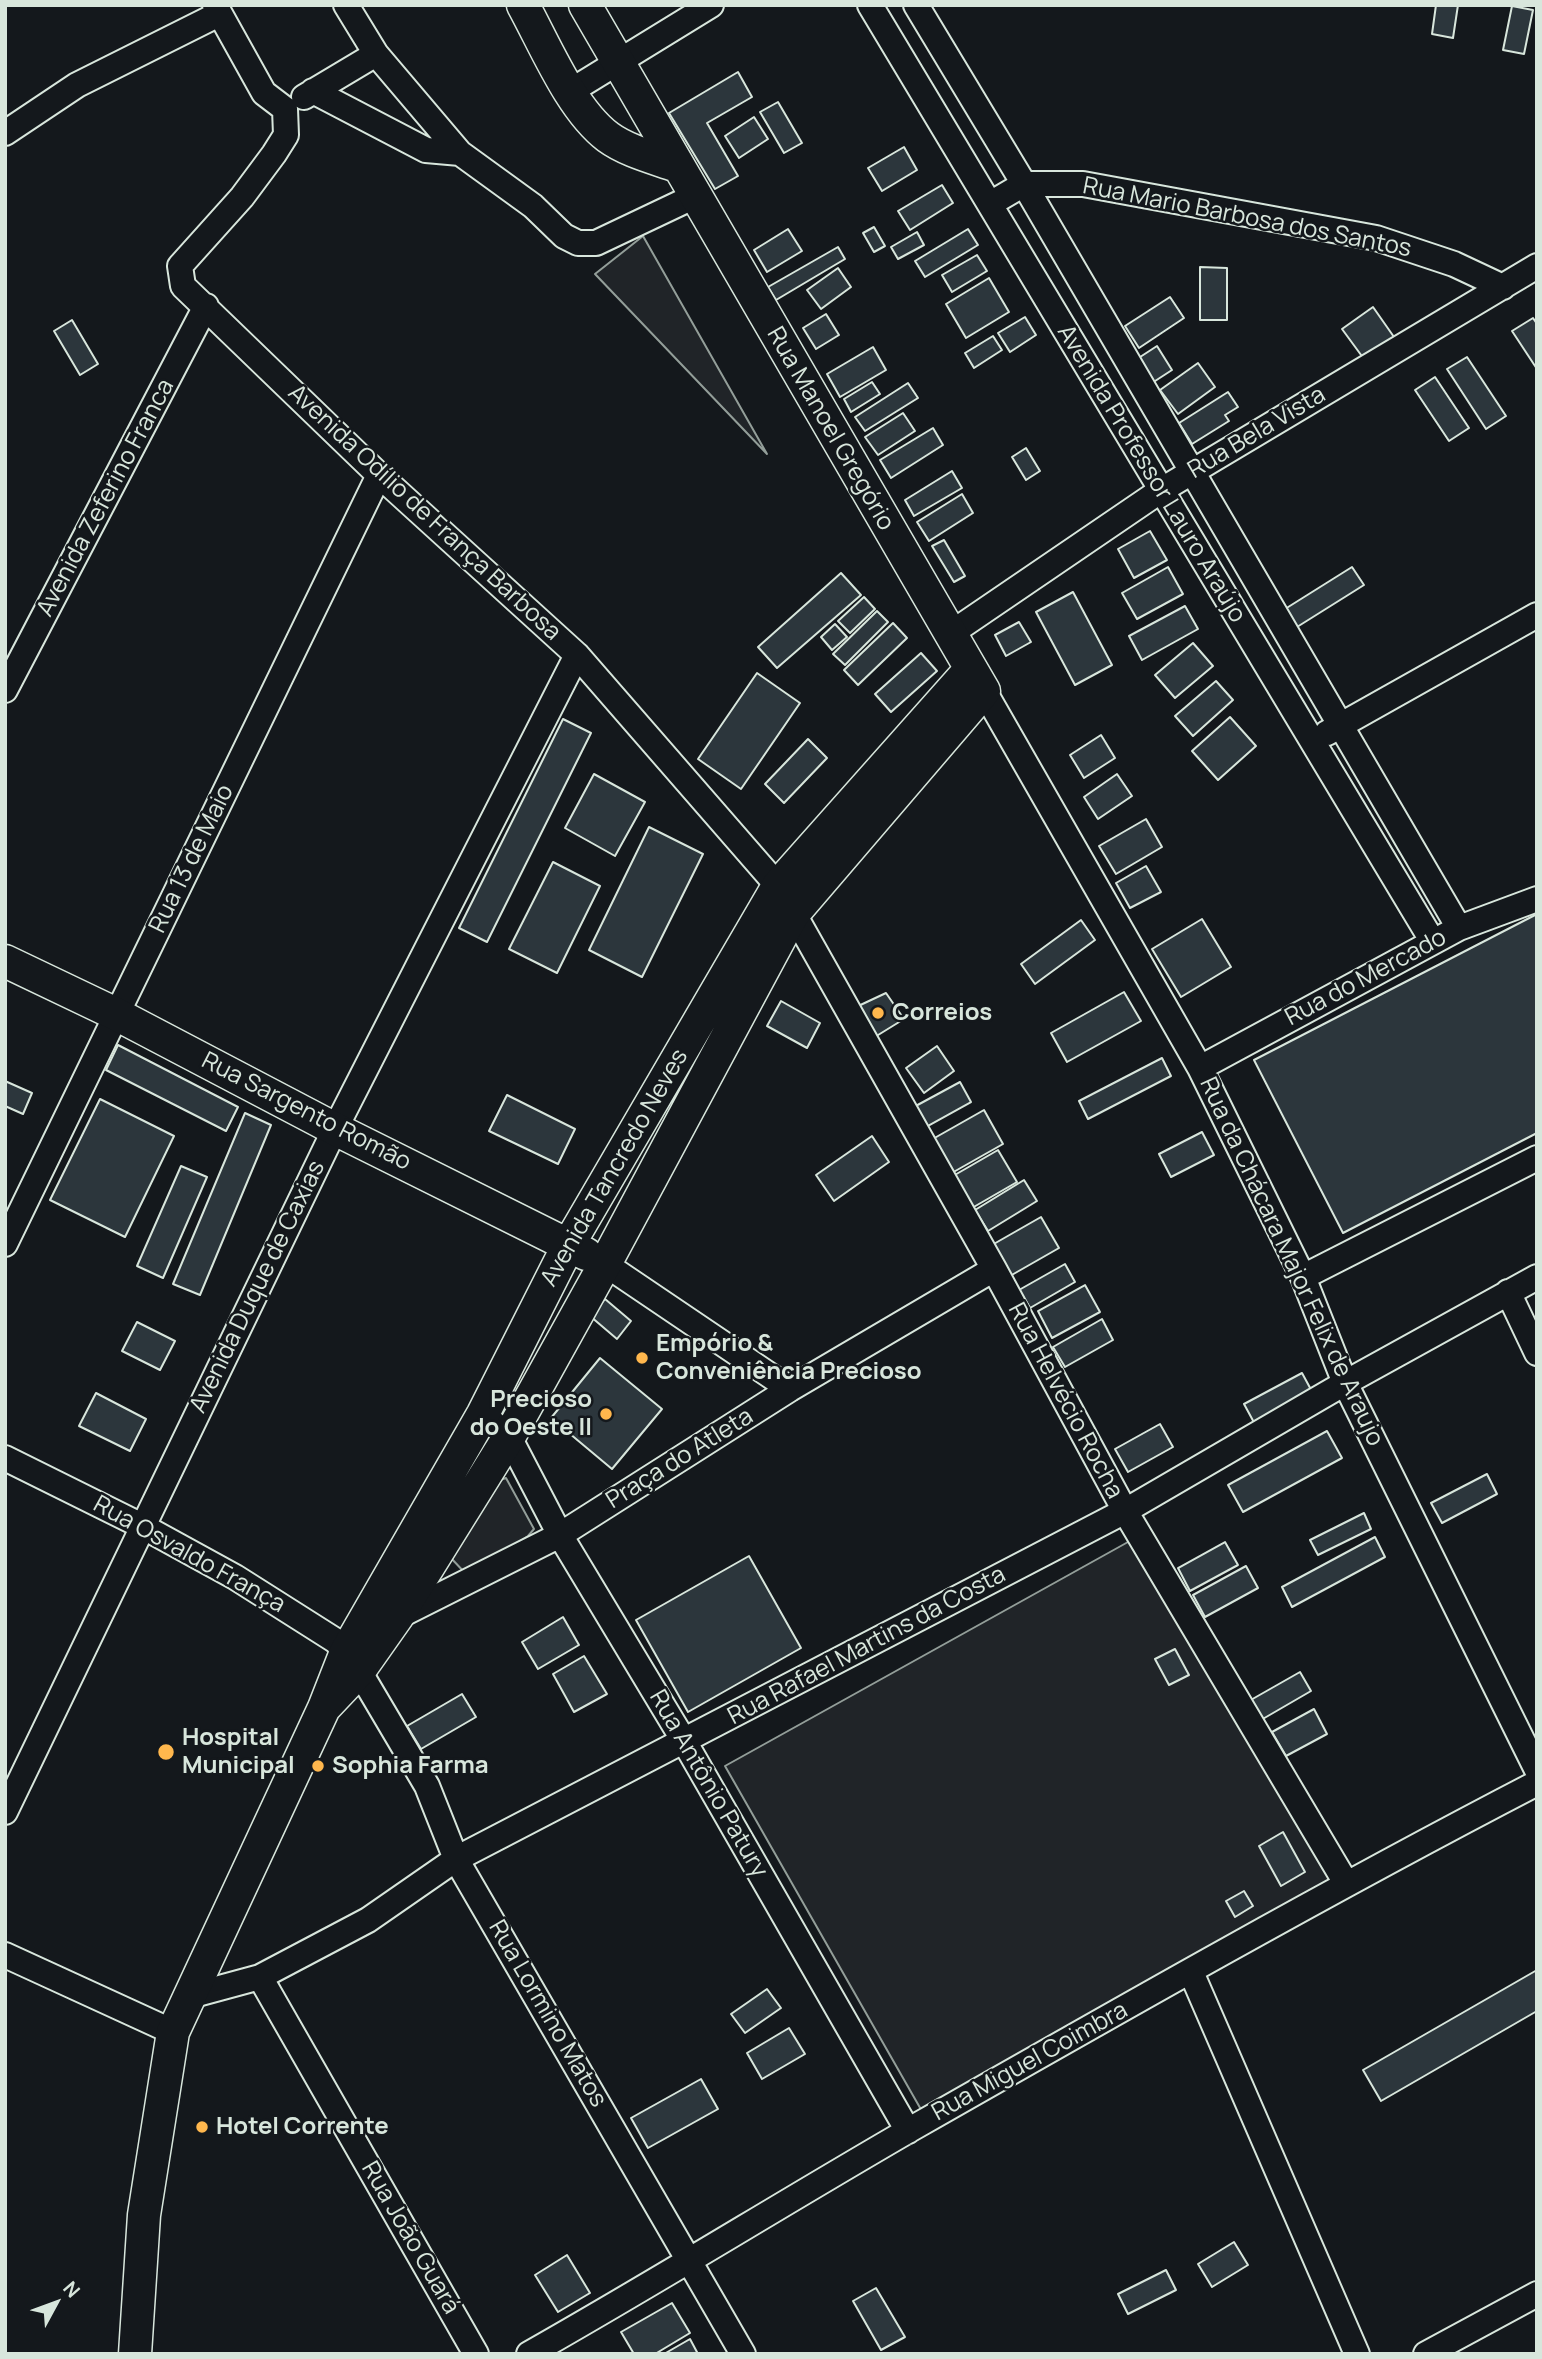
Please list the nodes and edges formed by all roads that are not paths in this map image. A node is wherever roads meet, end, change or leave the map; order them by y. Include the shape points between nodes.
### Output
1 (346, 5) edge
2 (523, 5) edge
3 (585, 5) edge
4 (711, 5) edge
5 (870, 5) edge
6 (916, 5) edge
7 (217, 10) edge
8 (376, 54) junction
9 (617, 63) junction
10 (313, 91) junction
11 (571, 91) junction
12 (285, 109) junction
13 (5, 133) edge
14 (460, 153) junction
15 (677, 166) junction
16 (1024, 184) junction
17 (695, 196) junction
18 (990, 204) junction
19 (1537, 267) edge
20 (1503, 287) junction
21 (206, 306) junction
22 (1191, 473) junction
23 (379, 475) junction
24 (1160, 491) junction
25 (1537, 615) edge
26 (950, 634) junction
27 (577, 655) junction
28 (977, 681) junction
29 (5, 690) edge
30 (1341, 725) junction
31 (1313, 742) junction
32 (778, 886) junction
33 (1537, 899) edge
34 (793, 914) junction
35 (1460, 928) junction
36 (1433, 942) junction
37 (5, 961) edge
38 (117, 1014) junction
39 (1200, 1068) junction
40 (335, 1129) junction
41 (1537, 1158) edge
42 (5, 1244) edge
43 (569, 1244) junction
44 (605, 1264) junction
45 (994, 1269) junction
46 (1303, 1277) junction
47 (1537, 1277) edge
48 (1508, 1292) junction
49 (1537, 1353) edge
50 (1345, 1383) junction
51 (790, 1389) junction
52 (483, 1414) junction
53 (509, 1437) junction
54 (5, 1458) edge
55 (1125, 1511) junction
56 (142, 1526) junction
57 (560, 1535) junction
58 (397, 1617) junction
59 (352, 1662) junction
60 (684, 1741) junction
61 (1534, 1756) edge
62 (1537, 1783) edge
63 (5, 1812) edge
64 (456, 1859) junction
65 (1346, 1883) junction
66 (5, 1955) edge
67 (1191, 1972) junction
68 (260, 1977) junction
69 (190, 1996) junction
70 (173, 2032) junction
71 (908, 2131) junction
72 (691, 2262) junction
73 (1537, 2294) edge
74 (135, 2354) edge
75 (476, 2354) edge
76 (529, 2354) edge
77 (743, 2354) edge
78 (1357, 2354) edge
79 (1426, 2354) edge

1 - 8 street
2 - 11 main road
3 - 9 main road, Rua Manoel Gregório
4 - 9 street
5 - 18 street, Avenida Professor Lauro Araújo
6 - 16 street, Avenida Professor Lauro Araújo
7 - 12 street via 264,93
7 - 13 street via 77,85
8 - 10 street
8 - 14 street
9 - 11 street
9 - 15 main road, Rua Manoel Gregório
10 - 12 street
10 - 14 street via 426,150
11 - 15 main road via 606,136
12 - 21 street, Avenida Odílio de França Barbosa via 286,135 275,154 180,266 183,286
14 - 17 street via 578,243 596,243
15 - 17 main road, Rua Manoel Gregório
16 - 18 street
16 - 20 street, Rua Mario Barbosa dos Santos via 1083,184 1376,238 1454,264
16 - 22 street, Avenida Professor Lauro Araújo
17 - 26 main road, Rua Manoel Gregório
18 - 24 street, Avenida Professor Lauro Araújo
19 - 20 street, Rua Bela Vista
20 - 22 street, Rua Bela Vista
21 - 23 street, Avenida Odílio de França Barbosa
21 - 29 street, Avenida Zeferino Franca
22 - 24 street, Rua Bela Vista
22 - 30 street, Avenida Professor Lauro Araújo
23 - 27 street, Avenida Odílio de França Barbosa
23 - 38 street, Rua 13 de Maio
24 - 26 street, Rua Bela Vista
24 - 31 street, Avenida Professor Lauro Araújo
25 - 30 street
26 - 28 main road, Rua Manoel Gregório
27 - 32 street, Avenida Odílio de França Barbosa
27 - 40 street, Avenida Duque de Caxias
28 - 32 main road, Avenida Tancredo Neves
28 - 34 main road, Avenida Tancredo Neves
28 - 39 street, Rua da Chácara Major Felix de Araujo
30 - 31 street
30 - 35 street, Avenida Professor Lauro Araújo
31 - 36 street, Avenida Professor Lauro Araújo
32 - 34 street, Avenida Odílio de França Barbosa
32 - 43 main road, Avenida Tancredo Neves
33 - 35 street, Rua do Mercado
34 - 44 main road, Avenida Tancredo Neves
34 - 45 street, Rua Helvécio Rocha
35 - 36 street, Rua do Mercado
36 - 39 street, Rua do Mercado
37 - 38 main road, Rua Sargento Romão
38 - 40 main road, Rua Sargento Romão
38 - 42 street, Rua 13 de Maio
39 - 46 street, Rua da Chácara Major Felix de Araujo
40 - 43 main road, Rua Sargento Romão
40 - 56 street, Avenida Duque de Caxias
41 - 46 street
43 - 44 main road, Rua Sargento Romão
43 - 52 main road, Avenida Tancredo Neves
44 - 51 street
44 - 53 main road, Avenida Tancredo Neves
45 - 51 street, Praça do Atleta
45 - 55 street, Rua Helvécio Rocha
46 - 50 street, Rua da Chácara Major Felix de Araujo
47 - 48 street, Rua Rafael Martins da Costa
48 - 49 street
48 - 50 street, Rua Rafael Martins da Costa
50 - 55 street, Rua Rafael Martins da Costa
50 - 61 street, Rua da Chácara Major Felix de Araujo
51 - 57 street, Praça do Atleta
52 - 53 street
52 - 59 main road, Avenida Tancredo Neves
53 - 57 street, Rua Antônio Patury
53 - 58 main road, Avenida Tancredo Neves
54 - 56 street, Rua Osvaldo França
55 - 60 street, Rua Rafael Martins da Costa
55 - 65 street, Rua Helvécio Rocha
56 - 59 street, Rua Osvaldo França via 323,1631
56 - 63 street, Avenida Duque de Caxias
57 - 58 street, Praça do Atleta
57 - 60 street, Rua Antônio Patury
58 - 59 main road, Avenida Tancredo Neves
59 - 64 street, Rua Lormino Matos via 427,1786
59 - 69 main road, Avenida Tancredo Neves via 324,1708
60 - 64 street, Rua Rafael Martins da Costa
60 - 71 street, Rua Antônio Patury
62 - 65 street, Rua Miguel Coimbra
64 - 68 street, Rua Rafael Martins da Costa via 368,1920
64 - 72 street, Rua Lormino Matos
65 - 67 street, Rua Miguel Coimbra
66 - 70 street
67 - 71 street, Rua Miguel Coimbra
67 - 78 street
68 - 69 street, Rua Rafael Martins da Costa
68 - 75 street, Rua João Guará
69 - 70 main road, Avenida Tancredo Neves
70 - 74 main road, Avenida Tancredo Neves via 144,2215
71 - 72 street, Rua Miguel Coimbra
72 - 76 street, Rua Miguel Coimbra
72 - 77 street, Rua Lormino Matos
73 - 79 street

